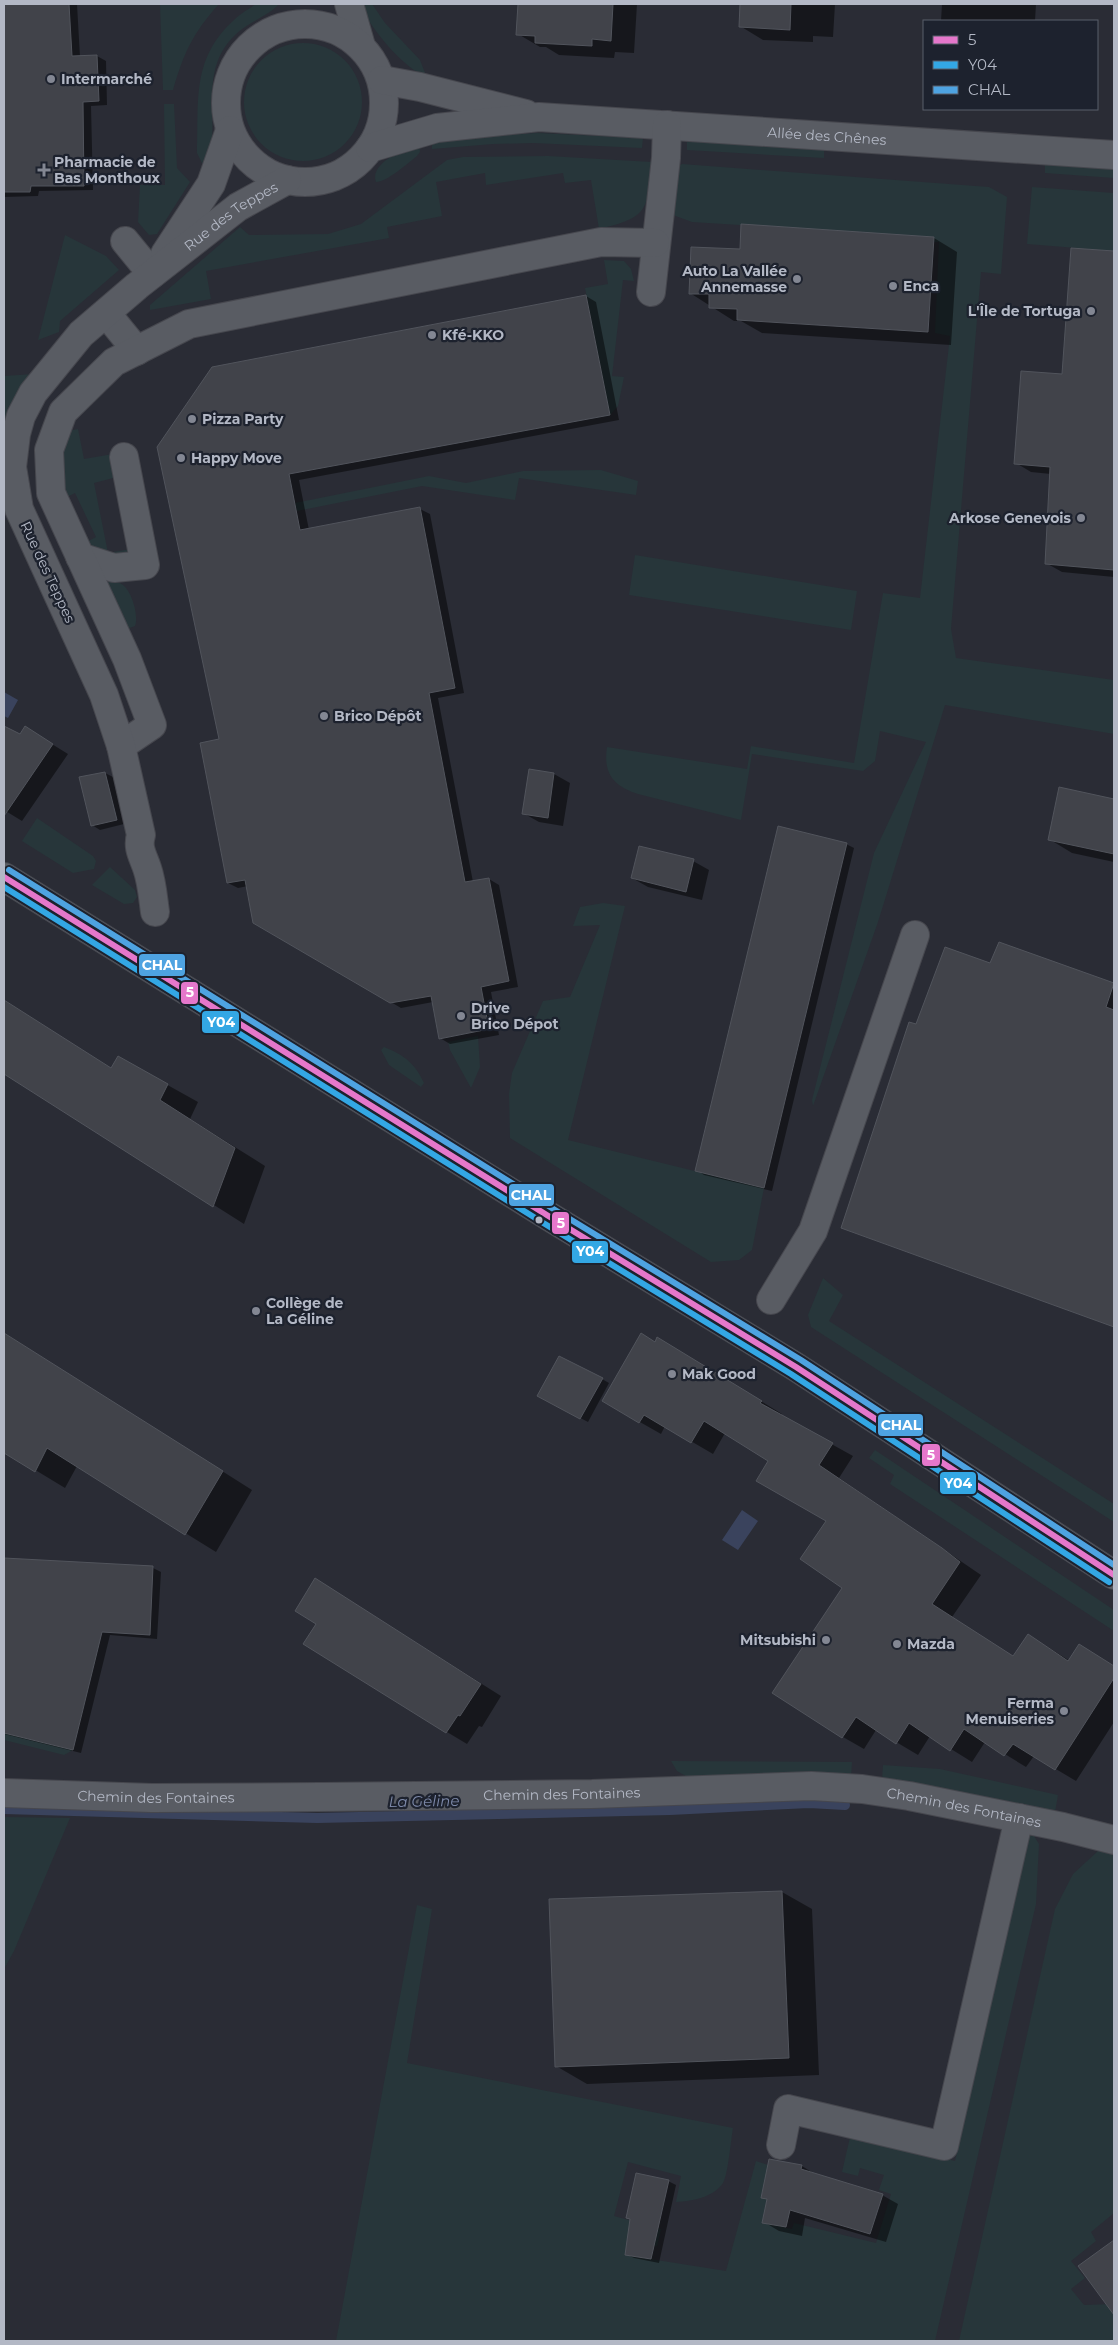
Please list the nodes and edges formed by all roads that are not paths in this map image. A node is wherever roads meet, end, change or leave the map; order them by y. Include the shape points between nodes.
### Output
1 (292, 4) edge
2 (349, 4) edge
3 (276, 28) junction
4 (361, 46) junction
5 (382, 80) junction
6 (539, 117) junction
7 (668, 125) junction
8 (230, 130) junction
9 (370, 148) junction
10 (1114, 155) edge
11 (287, 180) junction
12 (125, 242) dead end
13 (655, 244) junction
14 (152, 274) junction
15 (651, 292) dead end
16 (106, 313) junction
17 (137, 351) junction
18 (124, 458) dead end
19 (80, 557) junction
20 (121, 746) junction
21 (4, 877) edge
22 (155, 912) dead end
23 (915, 935) dead end
24 (771, 1300) dead end
25 (1114, 1575) edge
26 (4, 1793) edge
27 (1019, 1818) junction
28 (1114, 1840) edge
29 (780, 2145) dead end

1 - 3 street
2 - 4 street
3 - 4 street via 312,23 346,34
3 - 8 street via 243,52 232,70 226,89 225,110
4 - 5 street via 374,62
5 - 6 street, Allée des Chênes
5 - 9 street via 385,104 381,127
6 - 7 street, Allée des Chênes
6 - 9 street, Allée des Chênes via 437,128
7 - 10 street, Allée des Chênes
7 - 13 street
8 - 11 street via 252,163 268,174
8 - 14 street, Rue des Teppes via 210,184
9 - 11 street via 354,166 334,177 310,182
11 - 14 street, Rue des Teppes via 238,207
12 - 14 street
13 - 15 street
13 - 17 street via 601,242 189,324
14 - 16 street, Rue des Teppes
16 - 17 street
16 - 20 street, Rue des Teppes via 81,334 33,393 18,424 12,467 19,509 104,695
17 - 19 street via 114,362 63,412 49,450 51,493
18 - 19 street via 145,564 114,568
19 - 20 street via 127,659 152,725
20 - 22 street, Rue des Teppes via 140,835 138,843 147,868
21 - 25 main road via 796,1367
23 - 24 street via 813,1231
26 - 27 street, Chemin des Fontaines via 152,1798 310,1797 583,1794 811,1786 909,1796
27 - 28 street, Chemin des Fontaines
27 - 29 street via 944,2146 788,2109

